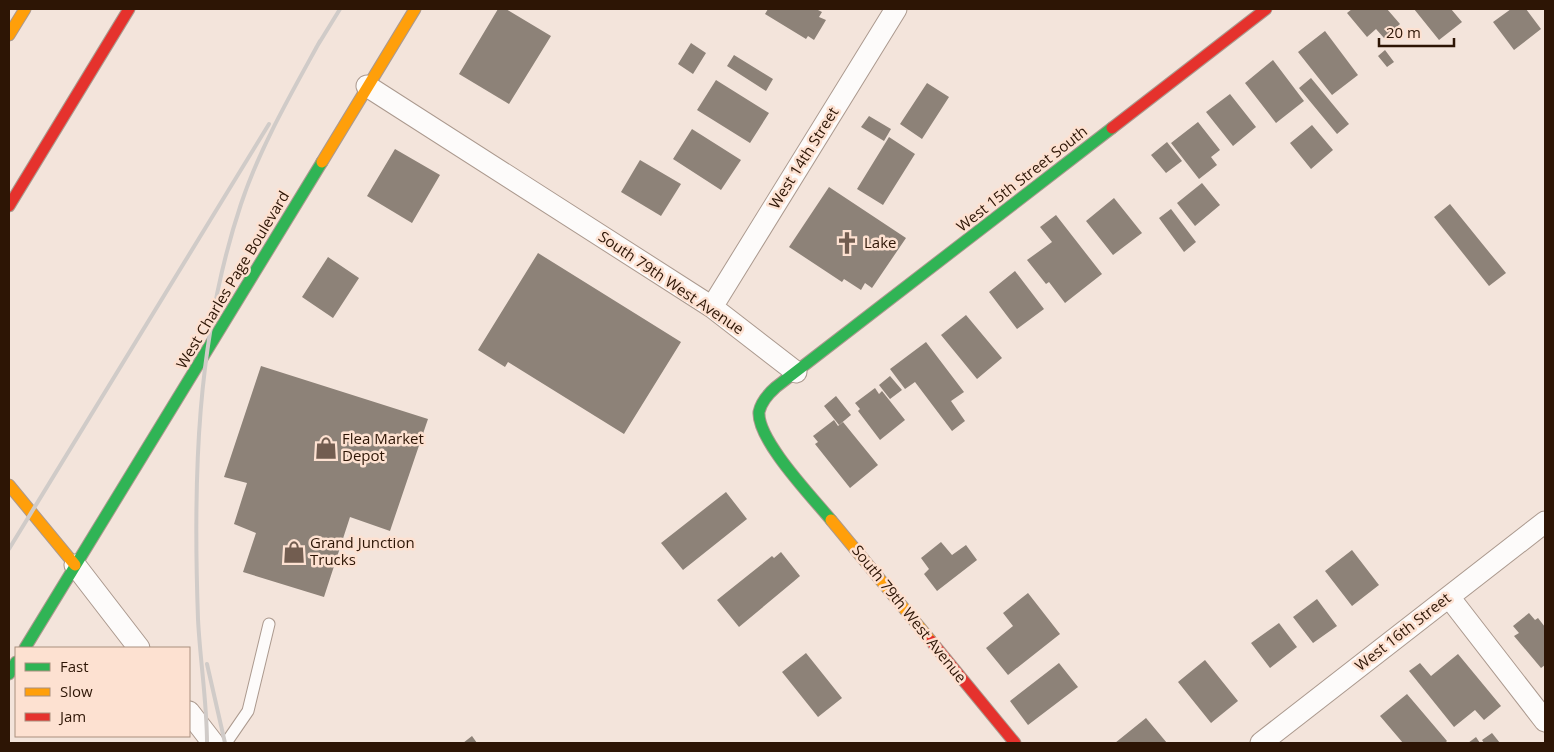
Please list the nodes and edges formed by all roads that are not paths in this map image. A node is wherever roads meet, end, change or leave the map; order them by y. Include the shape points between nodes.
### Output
1 (25, 9) edge
2 (129, 9) edge
3 (415, 9) edge
4 (896, 9) edge
5 (1266, 9) edge
6 (9, 36) edge
7 (367, 86) junction
8 (9, 206) edge
9 (712, 307) junction
10 (796, 372) junction
11 (9, 484) edge
12 (1545, 522) edge
13 (75, 566) junction
14 (1449, 597) junction
15 (269, 624) dead end
16 (26, 647) edge
17 (138, 647) edge
18 (190, 713) edge
19 (1545, 721) edge
20 (214, 743) edge
21 (226, 743) edge
22 (1015, 743) edge
23 (1261, 743) edge

1 - 6 main road
2 - 8 main road
3 - 7 main road, West Charles Page Boulevard
4 - 9 street, West 14th Street
5 - 10 main road, West 15th Street South
7 - 9 street, South 79th West Avenue
7 - 13 main road, West Charles Page Boulevard
9 - 10 street, South 79th West Avenue
10 - 22 main road, South 79th West Avenue via 764,398 758,410 760,424 772,448
11 - 13 main road
12 - 14 street, West 16th Street
13 - 16 main road, West Charles Page Boulevard
13 - 17 street
14 - 19 street
14 - 23 street, West 16th Street
15 - 21 lane via 248,711
18 - 20 street

